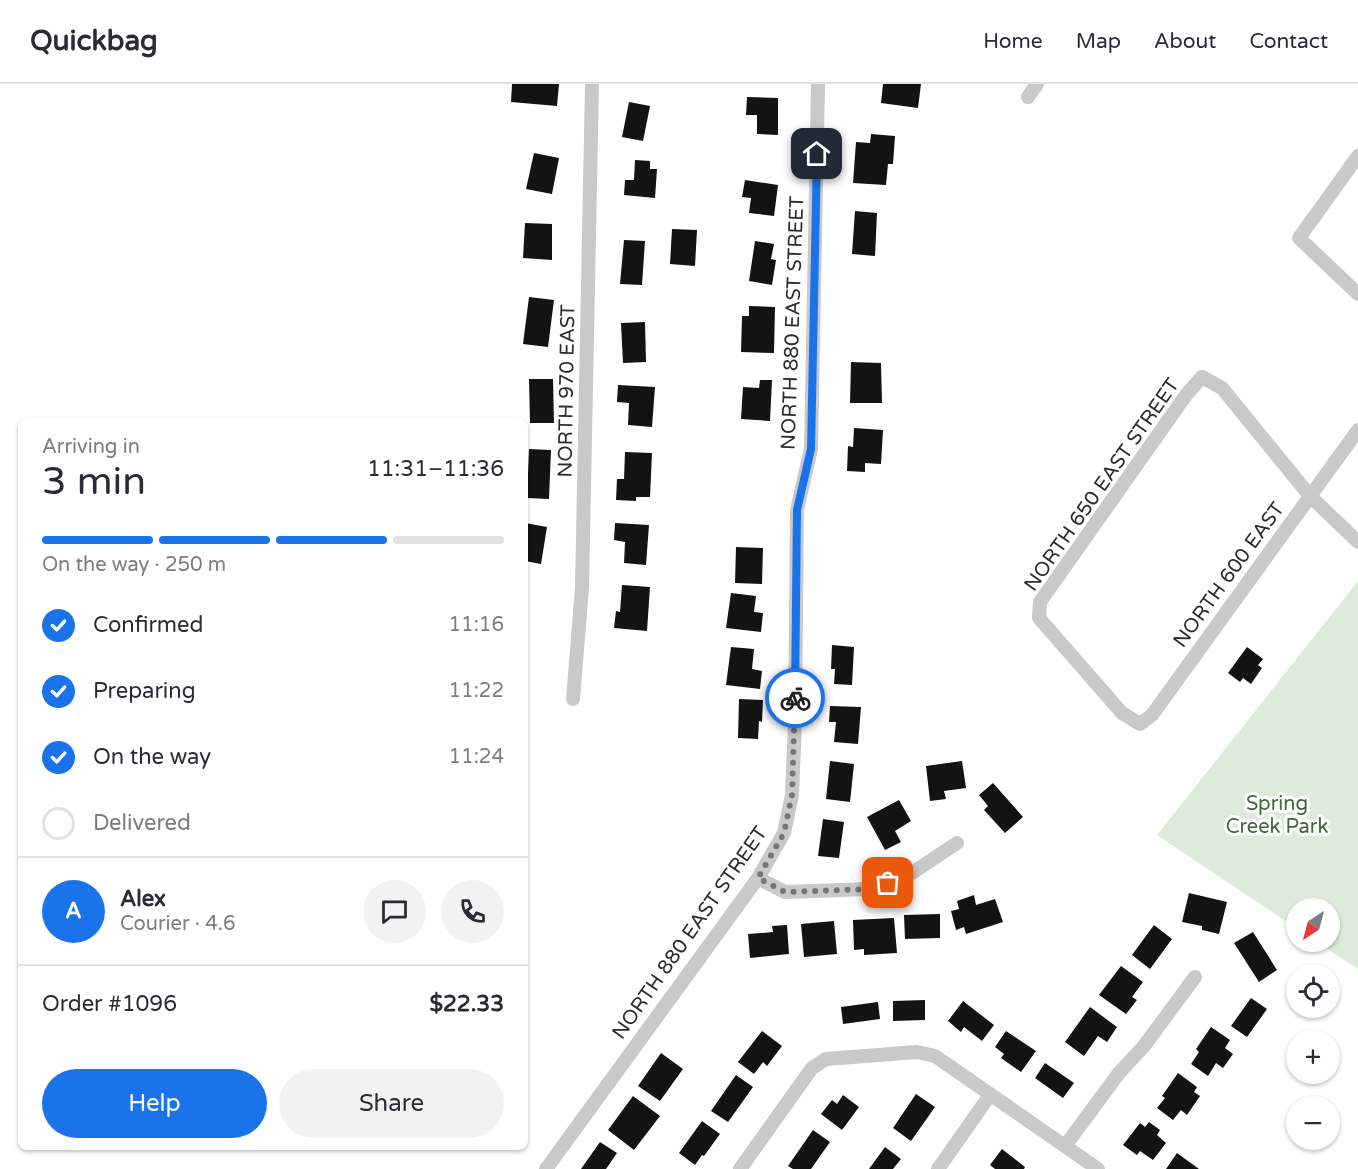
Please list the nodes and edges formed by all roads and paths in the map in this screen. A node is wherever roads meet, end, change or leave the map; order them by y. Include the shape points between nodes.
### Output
1 (592, 84) edge
2 (818, 84) edge
3 (1036, 84) edge
4 (1028, 97) dead end
5 (1358, 156) edge
6 (1358, 294) edge
7 (1358, 430) edge
8 (1310, 496) junction
9 (1358, 542) edge
10 (573, 699) dead end
11 (1122, 713) joint
12 (957, 843) dead end
13 (758, 878) junction
14 (1195, 976) dead end
15 (990, 1095) junction
16 (1065, 1146) junction
17 (546, 1169) edge
18 (740, 1169) edge
19 (938, 1169) edge
20 (1098, 1169) edge

1 - 10 street, NORTH 970 EAST via 582,588
2 - 13 street, NORTH 880 EAST STREET via 811,449 797,510 792,795 784,833
3 - 4 street
5 - 6 street via 1299,238
7 - 8 street, NORTH 600 EAST
8 - 9 street
8 - 11 street, NORTH 600 EAST via 1152,715 1140,723
8 - 11 street, NORTH 650 EAST STREET via 1222,388 1202,377 1040,602 1039,618
12 - 13 street via 906,878 870,889 785,892
13 - 17 street, NORTH 880 EAST STREET
14 - 16 street
15 - 16 street
15 - 18 street via 935,1056 917,1052 826,1059 812,1068
15 - 19 street
16 - 20 street

